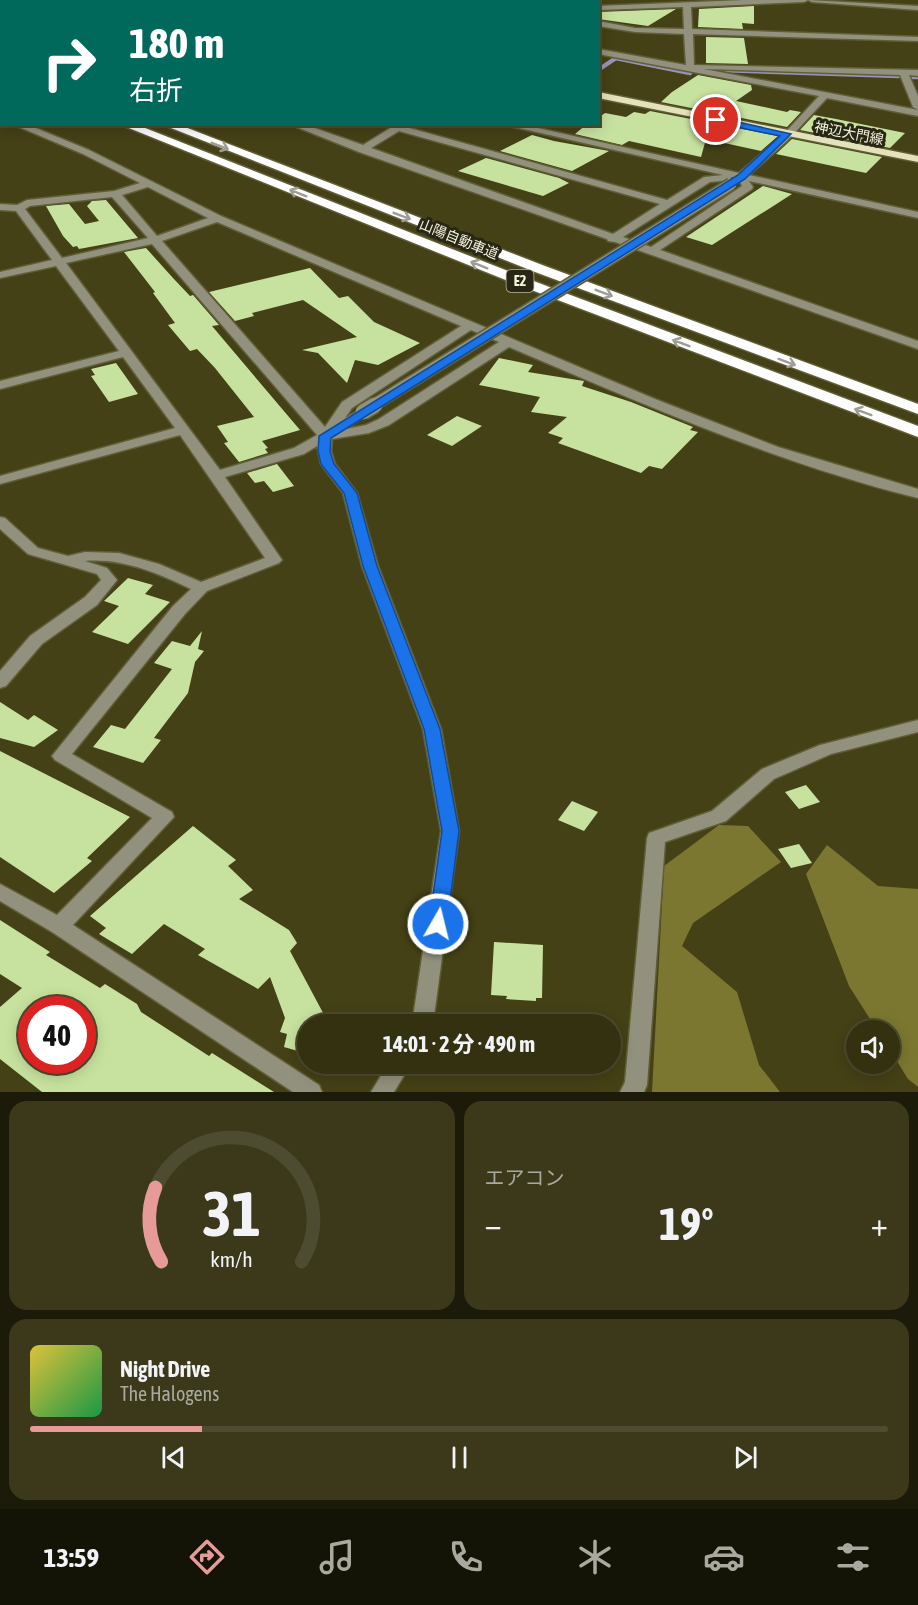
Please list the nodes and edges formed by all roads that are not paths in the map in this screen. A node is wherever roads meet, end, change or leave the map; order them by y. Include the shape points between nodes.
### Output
1 (804, 0) edge
2 (812, 0) edge
3 (687, 4) junction
4 (600, 8) edge
5 (918, 8) edge
6 (600, 23) edge
7 (689, 32) junction
8 (918, 39) edge
9 (600, 51) edge
10 (690, 68) junction
11 (904, 73) junction
12 (918, 73) edge
13 (600, 95) edge
14 (825, 95) junction
15 (918, 106) edge
16 (918, 113) edge
17 (21, 126) edge
18 (129, 126) edge
19 (171, 126) edge
20 (298, 126) edge
21 (401, 126) edge
22 (513, 126) edge
23 (786, 134) junction
24 (362, 150) junction
25 (918, 159) edge
26 (736, 180) junction
27 (148, 184) junction
28 (115, 194) junction
29 (670, 204) junction
30 (0, 207) edge
31 (19, 208) junction
32 (918, 215) edge
33 (217, 218) junction
34 (612, 239) junction
35 (154, 240) junction
36 (650, 252) junction
37 (60, 262) junction
38 (0, 275) edge
39 (470, 326) junction
40 (508, 342) junction
41 (918, 345) edge
42 (125, 353) junction
43 (0, 385) edge
44 (918, 409) edge
45 (183, 430) junction
46 (918, 432) edge
47 (325, 436) junction
48 (216, 475) junction
49 (0, 480) edge
50 (918, 494) edge
51 (0, 520) edge
52 (69, 561) junction
53 (201, 588) junction
54 (0, 682) edge
55 (918, 726) edge
56 (0, 892) edge
57 (59, 926) junction
58 (423, 1014) edge
59 (394, 1074) edge
60 (311, 1092) edge
61 (382, 1092) edge
62 (631, 1092) edge

1 - 3 street
2 - 5 street
3 - 4 street
3 - 7 street
6 - 7 street via 635,30
7 - 8 street
7 - 10 street
9 - 10 street
10 - 11 street
10 - 14 street
11 - 12 street
11 - 15 street
13 - 23 main road, 神辺大門線
14 - 16 street
14 - 23 street
17 - 27 street via 86,152
46 -> 18 highway, 山陽自動車道 / E2 via 540,289
19 -> 44 highway, 山陽自動車道 / E2 via 540,269
20 - 24 street
21 - 24 street
21 - 29 street
22 - 26 street
23 - 25 main road, 神辺大門線
23 - 26 street
24 - 34 street
26 - 29 street via 708,179
26 - 32 street
26 - 36 street via 748,187
26 - 47 street, bridge
27 - 28 street
27 - 33 street
28 - 31 street via 27,203
28 - 35 street
29 - 34 street
30 - 31 street
31 - 37 street
33 - 35 street
33 - 39 street
34 - 36 street
35 - 37 street
35 - 47 street
36 - 41 street
37 - 38 street
37 - 42 street
39 - 40 street
39 - 47 street via 347,405
40 - 47 street via 384,422 369,429
40 - 50 street via 773,450
42 - 43 street
42 - 45 street
45 - 48 street
45 - 49 street
47 - 48 street via 299,451
47 - 58 street via 328,464 350,493 370,566 432,729 450,831
48 - 53 street via 274,560
51 - 52 street via 33,551
52 - 53 street via 82,556 109,557 154,567
52 - 54 street via 102,571 109,580 92,601 36,640
53 - 57 street via 61,756 165,818
55 - 62 street via 826,748 768,774 719,816 656,838 636,1085
56 - 57 street
57 - 60 street
59 - 61 street

